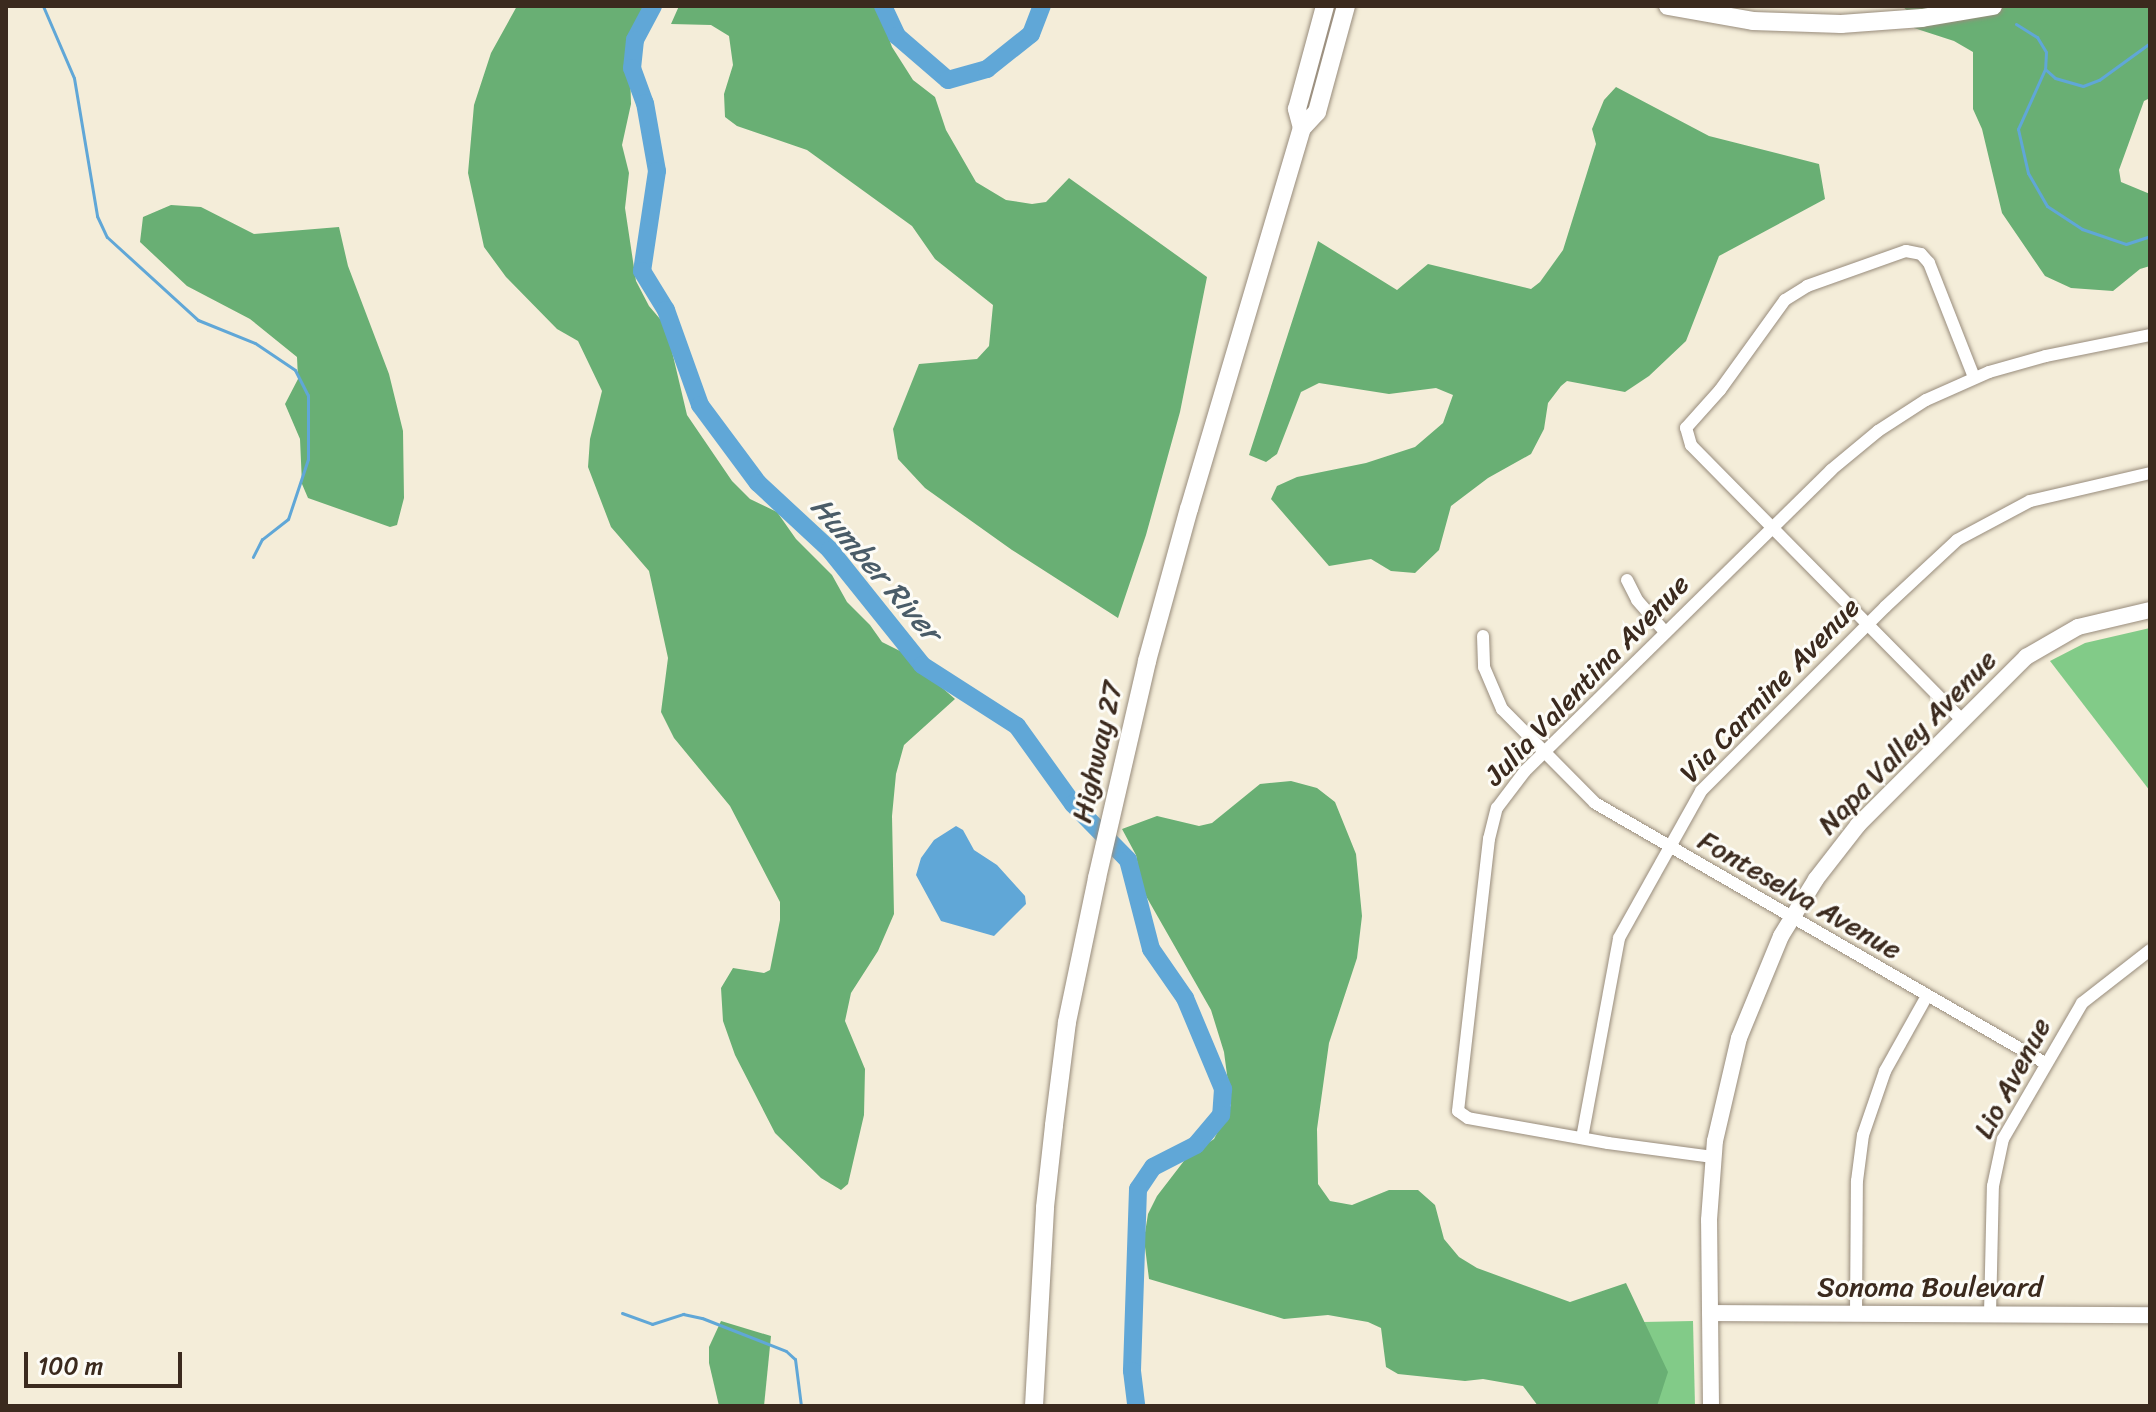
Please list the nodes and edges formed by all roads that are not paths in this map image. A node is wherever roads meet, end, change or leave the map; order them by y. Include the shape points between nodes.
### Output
1 (1325, 6) edge
2 (1346, 6) edge
3 (1668, 6) edge
4 (1993, 6) edge
5 (1302, 128) junction
6 (2150, 335) edge
7 (1974, 377) junction
8 (2150, 473) edge
9 (1772, 528) junction
10 (1627, 580) dead end
11 (2150, 610) edge
12 (1867, 624) junction
13 (1665, 632) junction
14 (1483, 636) dead end
15 (1962, 720) junction
16 (1543, 753) junction
17 (1668, 847) junction
18 (1792, 918) junction
19 (2150, 950) edge
20 (1927, 996) junction
21 (2045, 1063) junction
22 (1582, 1138) junction
23 (1713, 1157) junction
24 (1710, 1313) junction
25 (1856, 1313) junction
26 (1990, 1314) junction
27 (2150, 1315) edge
28 (1034, 1406) edge
29 (1711, 1406) edge

1 - 5 main road, Highway 27 via 1297,109
2 - 5 main road, Highway 27 via 1317,112
3 - 4 main road via 1753,21 1841,24
5 - 28 main road, Highway 27 via 1155,631 1097,878 1067,1022 1054,1125
6 - 7 street, Julia Valentina Avenue
7 - 9 street, Julia Valentina Avenue via 1878,431
7 - 9 street via 1929,263 1914,251 1807,286 1785,300 1686,428 1691,445
8 - 12 street, Via Carmine Avenue via 2055,493 1981,525 1932,561
9 - 12 street
9 - 13 street, Julia Valentina Avenue
10 - 13 street
11 - 15 street, Napa Valley Avenue via 2090,623 2051,640 2026,657
12 - 15 street
12 - 17 street, Via Carmine Avenue via 1718,771
13 - 16 street, Julia Valentina Avenue
14 - 16 street, Fonteselva Avenue via 1491,690
15 - 18 street, Napa Valley Avenue via 1858,825
16 - 17 street, Fonteselva Avenue via 1595,803
16 - 22 street, Julia Valentina Avenue via 1505,794 1492,822 1456,1103 1468,1118
17 - 18 street, Fonteselva Avenue
17 - 22 street, Via Carmine Avenue via 1619,938
18 - 20 street, Fonteselva Avenue
18 - 23 street, Napa Valley Avenue via 1739,1038
19 - 21 street, Lio Avenue via 2082,1003
20 - 21 street, Fonteselva Avenue
20 - 25 street via 1885,1071 1863,1135 1857,1181
21 - 26 street, Lio Avenue via 1998,1155
22 - 23 street, Julia Valentina Avenue
23 - 24 street, Napa Valley Avenue
24 - 25 street, Sonoma Boulevard
24 - 29 street, Napa Valley Avenue
25 - 26 street, Sonoma Boulevard
26 - 27 street, Sonoma Boulevard

